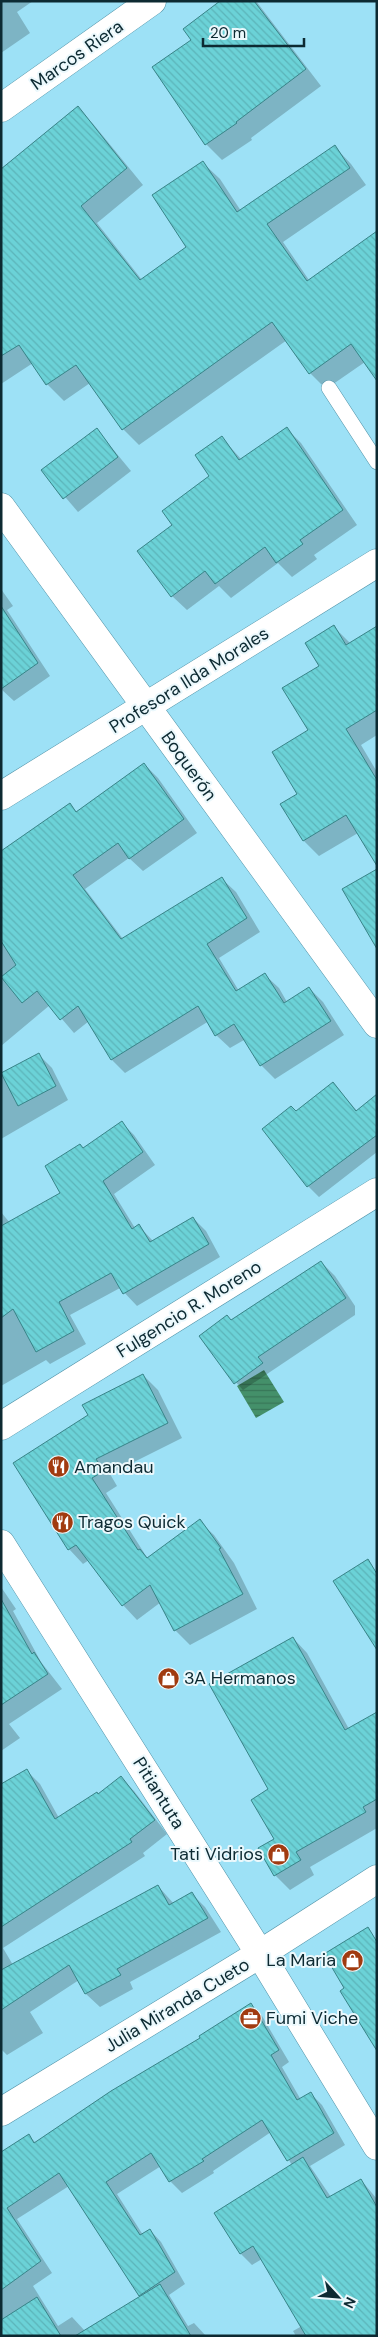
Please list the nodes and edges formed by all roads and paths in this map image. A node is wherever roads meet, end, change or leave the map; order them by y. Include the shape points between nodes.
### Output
1 (152, 1) edge
2 (1, 108) edge
3 (329, 388) dead end
4 (377, 462) edge
5 (1, 507) edge
6 (377, 563) edge
7 (146, 707) junction
8 (1, 796) edge
9 (377, 1024) edge
10 (377, 1192) edge
11 (1, 1426) edge
12 (1, 1544) edge
13 (377, 1879) edge
14 (260, 1954) junction
15 (1, 2112) edge
16 (377, 2146) edge

1 - 2 street, Marcos Riera
3 - 4 lane
5 - 7 street, Boquerón
6 - 7 street, Profesora Ilda Morales
7 - 8 street, Profesora Ilda Morales
7 - 9 street, Boquerón
10 - 11 street, Fulgencio R. Moreno
12 - 14 street, Pitiantuta
13 - 14 street, Julia Miranda Cueto
14 - 15 street, Julia Miranda Cueto
14 - 16 street, Pitiantuta

